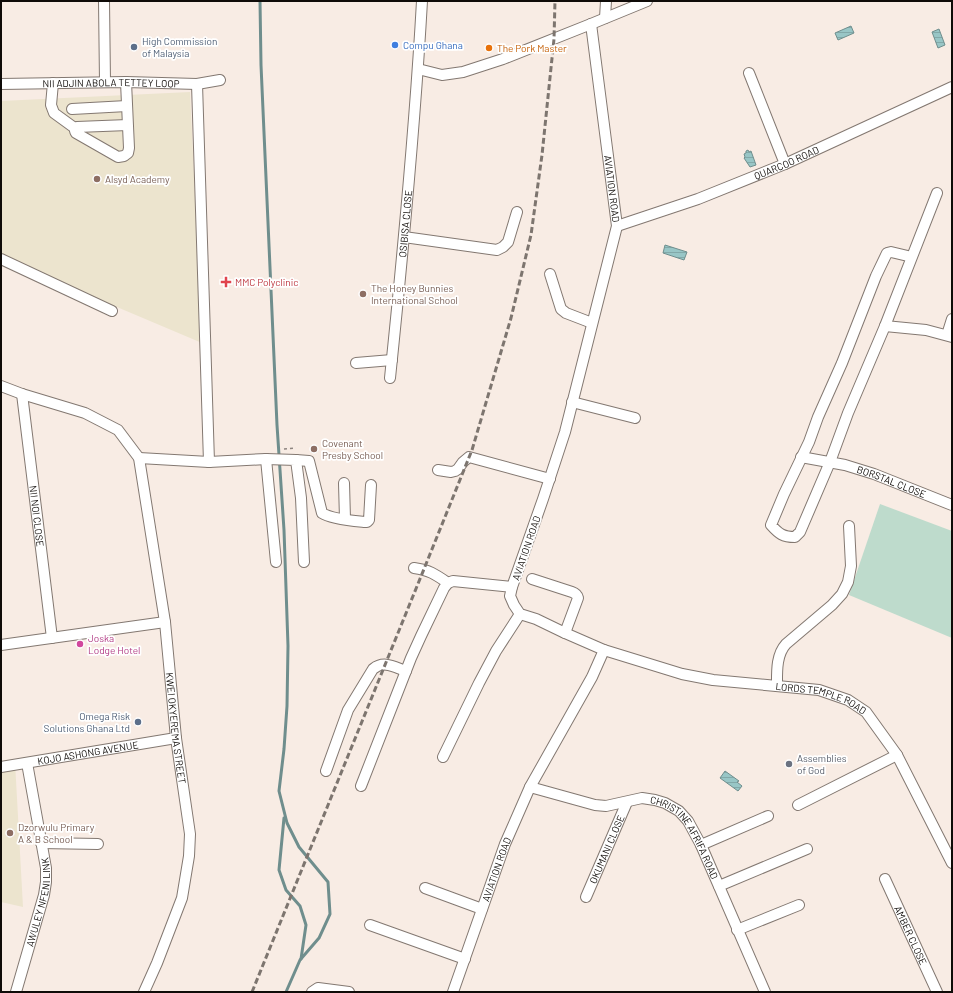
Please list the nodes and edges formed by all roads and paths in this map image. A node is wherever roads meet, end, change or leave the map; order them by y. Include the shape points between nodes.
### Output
1 (104, 1) edge
2 (422, 1) edge
3 (606, 1) edge
4 (646, 1) edge
5 (605, 18) junction
6 (591, 24) junction
7 (418, 69) junction
8 (749, 73) dead end
9 (220, 80) dead end
10 (105, 82) junction
11 (126, 82) junction
12 (52, 83) junction
13 (1, 84) edge
14 (197, 84) junction
15 (952, 87) edge
16 (127, 106) junction
17 (72, 109) dead end
18 (128, 125) junction
19 (76, 129) junction
20 (785, 164) junction
21 (937, 193) dead end
22 (517, 212) dead end
23 (617, 226) junction
24 (404, 237) junction
25 (912, 257) junction
26 (1, 259) edge
27 (550, 274) dead end
28 (112, 311) dead end
29 (952, 319) edge
30 (592, 323) junction
31 (885, 326) junction
32 (949, 336) edge
33 (392, 360) junction
34 (356, 363) dead end
35 (390, 378) dead end
36 (1, 386) edge
37 (22, 394) junction
38 (572, 402) junction
39 (635, 418) dead end
40 (139, 458) junction
41 (801, 458) junction
42 (272, 459) junction
43 (293, 460) junction
44 (209, 462) junction
45 (830, 462) junction
46 (438, 470) dead end
47 (550, 479) junction
48 (344, 483) dead end
49 (371, 485) dead end
50 (952, 505) edge
51 (344, 519) junction
52 (849, 526) dead end
53 (276, 562) dead end
54 (304, 562) dead end
55 (414, 568) dead end
56 (532, 580) dead end
57 (448, 583) junction
58 (512, 587) junction
59 (520, 614) junction
60 (166, 622) junction
61 (565, 633) junction
62 (52, 638) junction
63 (1, 645) edge
64 (604, 650) junction
65 (406, 671) junction
66 (777, 686) junction
67 (176, 738) junction
68 (897, 755) junction
69 (443, 757) dead end
70 (27, 763) junction
71 (1, 767) edge
72 (326, 771) dead end
73 (361, 786) dead end
74 (530, 787) junction
75 (627, 802) junction
76 (798, 805) dead end
77 (768, 816) dead end
78 (41, 843) junction
79 (98, 844) dead end
80 (700, 845) junction
81 (807, 849) dead end
82 (952, 863) edge
83 (885, 879) dead end
84 (719, 886) junction
85 (424, 888) dead end
86 (586, 897) dead end
87 (799, 905) dead end
88 (482, 909) junction
89 (370, 925) dead end
90 (737, 930) junction
91 (465, 959) junction
92 (16, 992) edge
93 (144, 992) edge
94 (312, 992) edge
95 (349, 992) edge
96 (453, 992) edge
97 (765, 992) edge
98 (937, 992) edge

1 - 10 street
2 - 7 street, OSIBISA CLOSE
3 - 5 street
4 - 5 street
5 - 6 street
6 - 7 street via 463,72 442,75
6 - 23 street, AVIATION ROAD
7 - 24 street, OSIBISA CLOSE
8 - 20 street
9 - 14 street, NII ADJIN ABOLA TETTEY LOOP
10 - 11 street, NII ADJIN ABOLA TETTEY LOOP
10 - 12 street, NII ADJIN ABOLA TETTEY LOOP
11 - 14 street, NII ADJIN ABOLA TETTEY LOOP
11 - 16 street
12 - 13 street, NII ADJIN ABOLA TETTEY LOOP
12 - 19 street via 51,105 54,112
14 - 44 street
15 - 20 street, QUARCOO ROAD
16 - 17 street
16 - 18 street
18 - 19 street
18 - 19 street via 129,148 122,157 76,133
20 - 23 street, QUARCOO ROAD via 698,199
21 - 25 street
22 - 24 street via 508,242 498,250
23 - 30 street, AVIATION ROAD
24 - 33 street, OSIBISA CLOSE
25 - 31 street
25 - 41 street via 887,253
26 - 28 street
27 - 30 street via 561,309
29 - 32 street
30 - 38 street, AVIATION ROAD
31 - 32 street via 926,330
31 - 45 street
33 - 34 street
33 - 35 street, OSIBISA CLOSE
36 - 37 street
37 - 40 street via 85,413 118,430
37 - 62 street, NII NOI CLOSE
38 - 39 street
38 - 47 street, AVIATION ROAD
40 - 44 street
40 - 60 street, KWEI OKYEREMA STREET
41 - 45 street, BORSTAL CLOSE
41 - 45 street via 771,526 787,537 795,537 800,532
42 - 43 street
42 - 44 street
42 - 53 street
43 - 51 street via 309,461 322,513
43 - 54 street via 300,485
45 - 50 street, BORSTAL CLOSE via 874,474
46 - 47 street via 455,471 469,457
47 - 58 street, AVIATION ROAD
48 - 51 street
49 - 51 street via 369,520 364,522
52 - 66 street via 851,566 848,582 832,605 782,648 777,667
55 - 57 street via 424,569
56 - 61 street via 576,594 578,598
57 - 58 street via 453,581
57 - 65 street
58 - 59 street, AVIATION ROAD via 510,596
59 - 61 street
59 - 69 street via 479,682
60 - 62 street
60 - 67 street, KWEI OKYEREMA STREET
61 - 64 street
62 - 63 street
64 - 66 street, LORDS TEMPLE ROAD via 688,675
64 - 74 street, AVIATION ROAD via 592,677
65 - 72 street via 385,664 373,669 348,710
65 - 73 street
66 - 68 street, LORDS TEMPLE ROAD via 819,690 848,700 866,712
67 - 70 street, KOJO ASHONG AVENUE
67 - 93 street, KWEI OKYEREMA STREET via 190,834 189,856 182,898
68 - 76 street
68 - 82 street, LORDS TEMPLE ROAD
70 - 71 street, KOJO ASHONG AVENUE
70 - 78 street, AWULEY NFENI LINK
74 - 75 street, CHRISTINE AFRIFA ROAD via 595,805 606,806
74 - 88 street, AVIATION ROAD via 505,844
75 - 80 street, CHRISTINE AFRIFA ROAD via 642,798 665,803 688,821
75 - 86 street, OKUMANI CLOSE
77 - 80 street
78 - 79 street
78 - 92 street, AWULEY NFENI LINK via 46,868 45,889
80 - 84 street, CHRISTINE AFRIFA ROAD
81 - 84 street
83 - 98 street, AMBER CLOSE
84 - 90 street, CHRISTINE AFRIFA ROAD
85 - 88 street
87 - 90 street
88 - 91 street, AVIATION ROAD
89 - 91 street
90 - 97 street, CHRISTINE AFRIFA ROAD
91 - 96 street, AVIATION ROAD
94 - 95 street via 318,988

